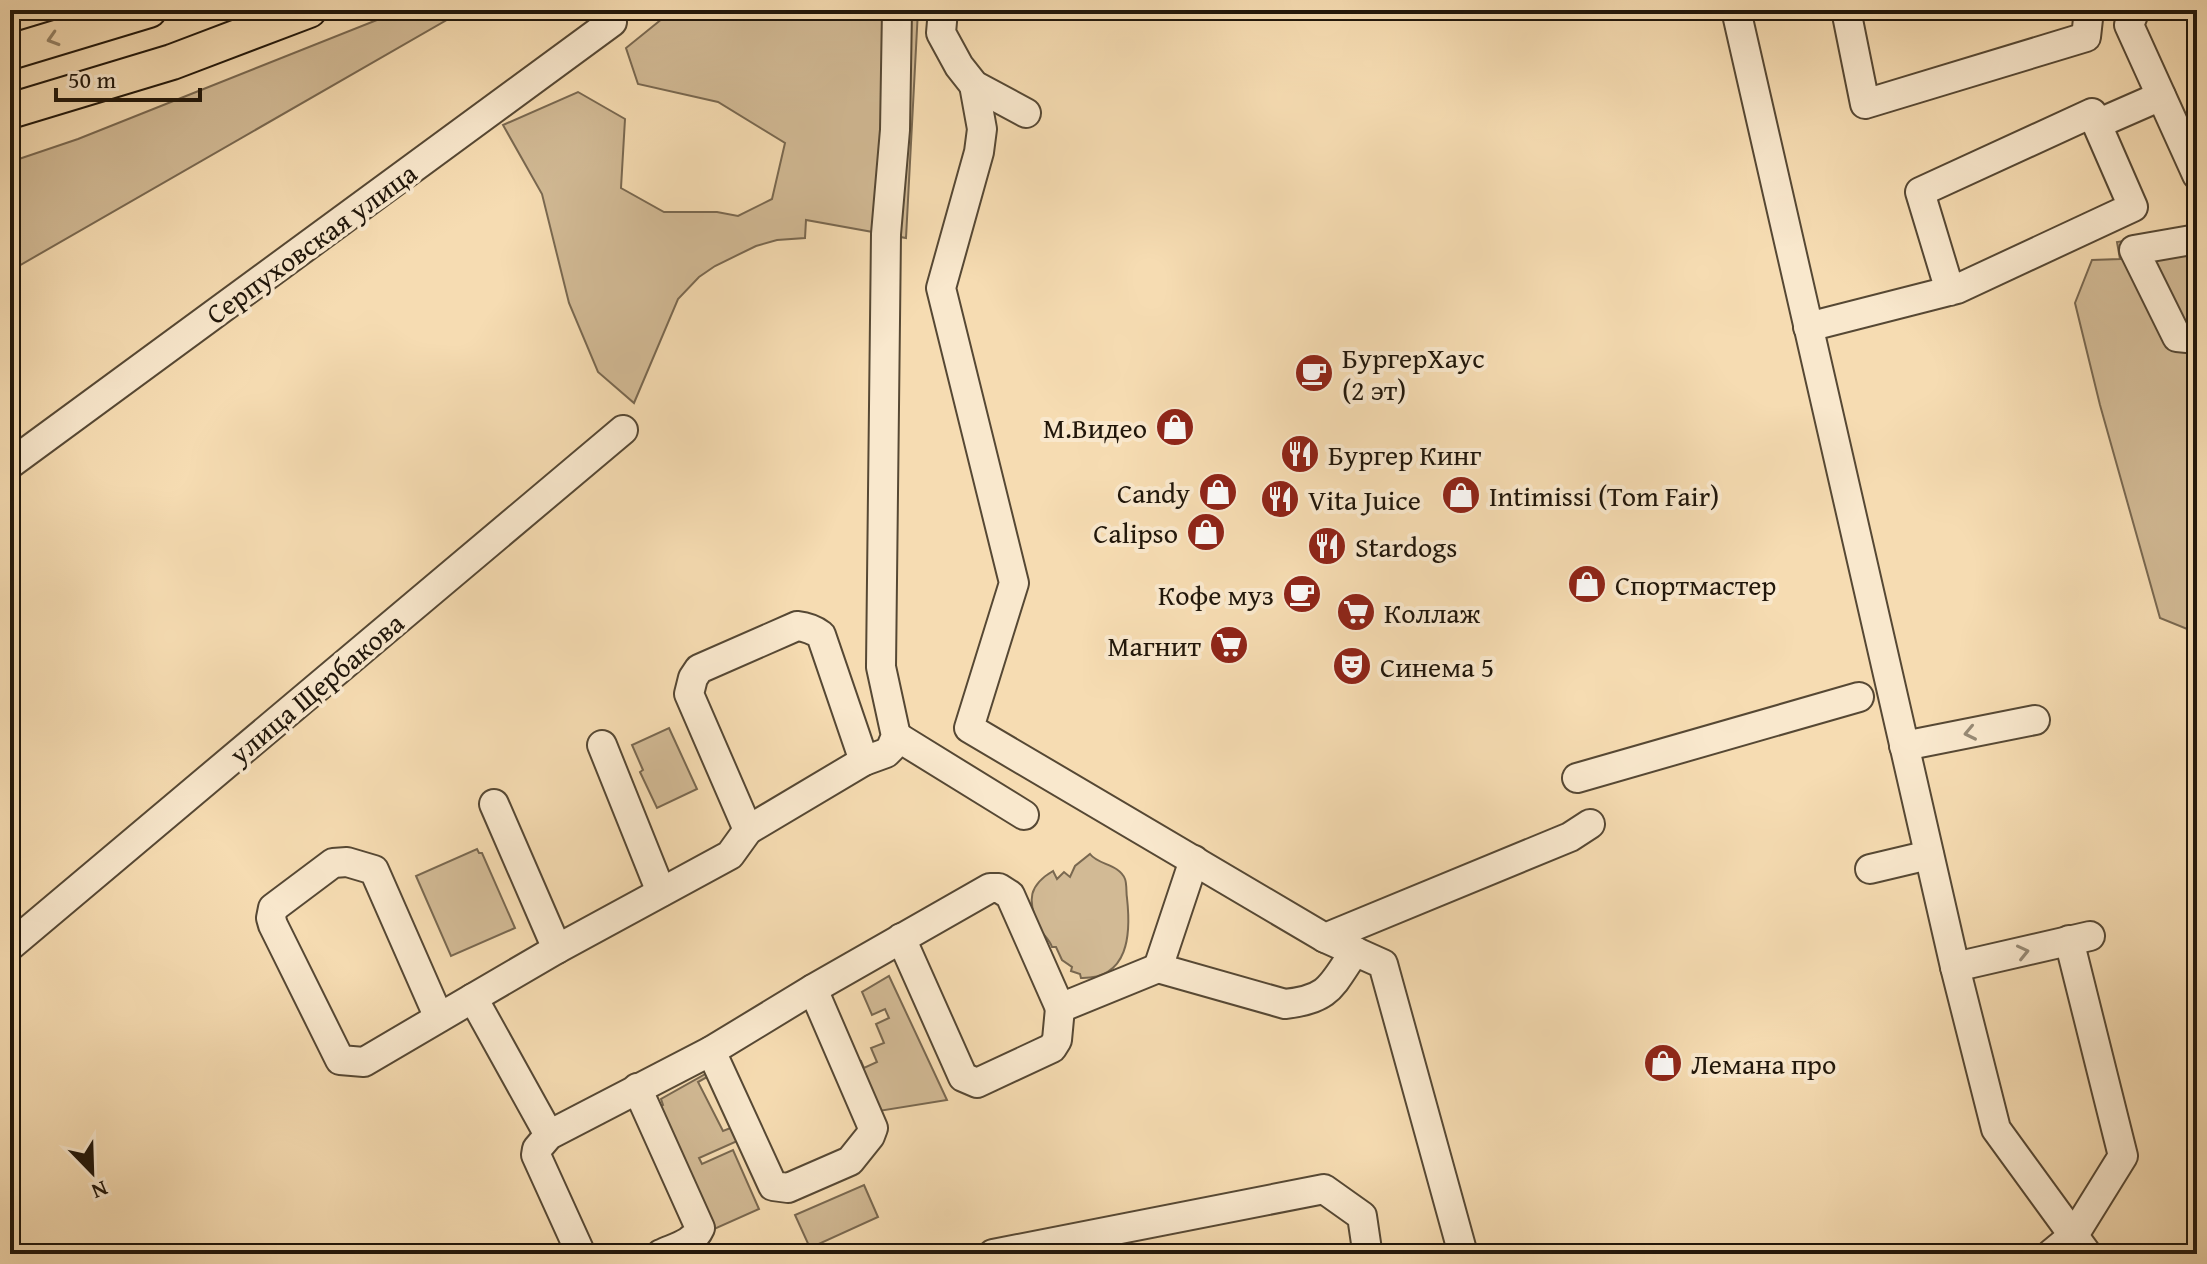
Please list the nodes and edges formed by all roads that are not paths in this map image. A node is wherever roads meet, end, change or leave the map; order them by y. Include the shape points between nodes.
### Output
1 (149, 10) edge
2 (309, 10) edge
3 (897, 10) edge
4 (943, 10) edge
5 (1736, 10) edge
6 (1846, 10) edge
7 (2089, 10) edge
8 (2135, 10) edge
9 (612, 22) dead end
10 (10, 52) edge
11 (974, 85) junction
12 (2161, 96) junction
13 (10, 111) edge
14 (1026, 113) dead end
15 (2097, 124) junction
16 (2197, 175) edge
17 (2197, 239) edge
18 (1950, 291) junction
19 (1808, 327) junction
20 (2197, 339) edge
21 (623, 430) dead end
22 (10, 464) edge
23 (1859, 697) dead end
24 (2035, 720) dead end
25 (896, 736) junction
26 (602, 745) dead end
27 (1904, 746) junction
28 (864, 761) junction
29 (1577, 778) dead end
30 (494, 804) dead end
31 (1024, 815) dead end
32 (1590, 824) dead end
33 (748, 830) junction
34 (1929, 855) junction
35 (1194, 860) junction
36 (1870, 869) dead end
37 (661, 892) junction
38 (901, 938) junction
39 (1325, 938) junction
40 (10, 946) edge
41 (557, 949) junction
42 (1355, 951) junction
43 (1955, 967) junction
44 (1158, 968) junction
45 (813, 989) junction
46 (473, 998) junction
47 (1060, 1008) junction
48 (439, 1018) junction
49 (711, 1051) junction
50 (637, 1088) junction
51 (549, 1135) junction
52 (2080, 1244) edge
53 (581, 1254) edge
54 (661, 1254) edge
55 (993, 1254) edge
56 (1365, 1254) edge
57 (1463, 1254) edge
58 (2051, 1254) edge

1 -> 10 main road
2 - 13 main road via 172,62
3 - 25 street via 886,234 881,651
4 - 11 street via 941,33
5 - 19 street
6 - 7 street via 1865,104 2086,37
8 - 12 street via 2129,25
9 - 22 street, Серпуховская улица
11 - 14 street
11 - 35 street via 982,129 979,152 941,288 1014,583 969,728
12 - 15 street
12 - 16 street
15 - 18 street via 2133,207
15 - 18 street via 2092,113 1920,192
17 - 20 street via 2134,250 2177,337
18 - 19 street
19 - 27 street
21 - 40 street, улица Щербакова
23 - 29 street
24 -> 27 street
25 - 28 street via 886,753
25 - 31 street
26 - 37 street
27 - 34 street
28 - 33 street
28 - 33 street via 817,632 797,626 699,669 689,694
30 - 41 street
32 - 39 street via 1570,837
33 - 37 street via 730,855
34 - 36 street
34 - 43 street
35 - 39 street
35 - 44 street
37 - 41 street
38 - 45 street
38 - 47 street via 990,888 999,888 1010,895
38 - 47 street via 968,1080 977,1083 1052,1048
39 - 42 street
41 - 46 street
42 - 44 street via 1326,993 1285,1004
42 - 57 street via 1383,964
43 - 52 street via 1996,1129
43 -> 52 street via 2080,938 2123,1156
44 - 47 street
45 - 49 street
45 - 49 street via 873,1128 850,1161 788,1188 773,1186
46 - 48 street
46 - 51 street
48 - 48 street via 364,1062 340,1060 273,925 273,908 333,863 374,870
49 - 50 street
50 - 51 street
50 - 54 street via 700,1228 690,1241
51 - 53 street via 536,1155
52 - 58 street
55 - 56 street via 1324,1189 1362,1216

